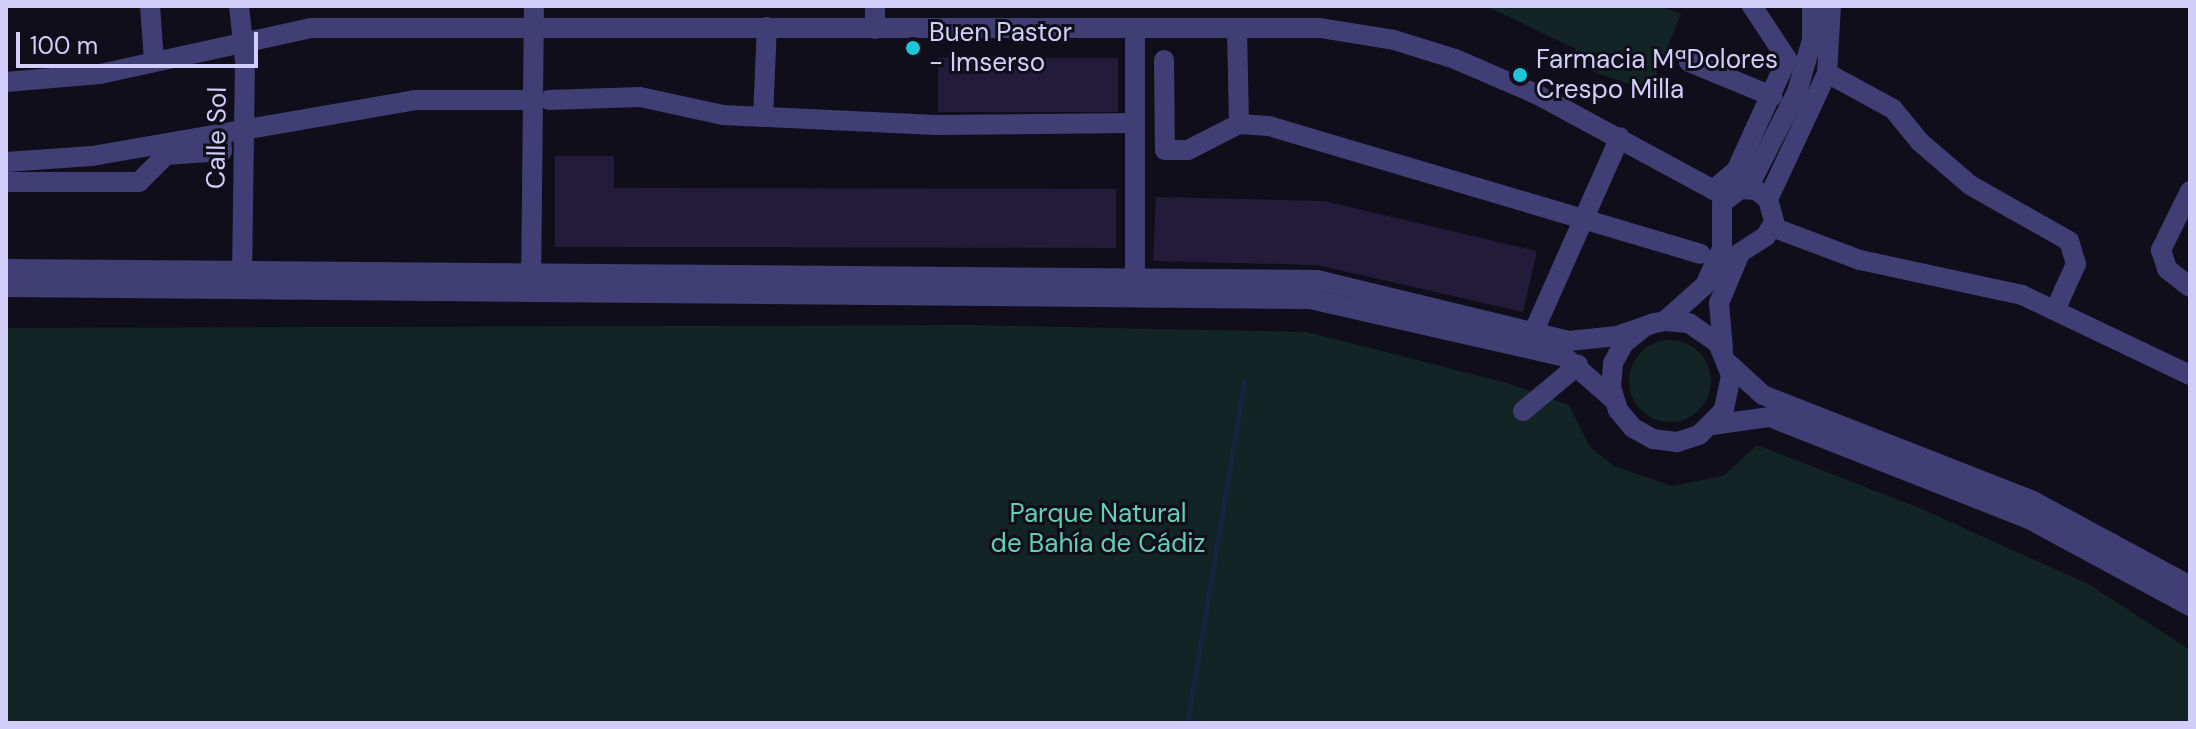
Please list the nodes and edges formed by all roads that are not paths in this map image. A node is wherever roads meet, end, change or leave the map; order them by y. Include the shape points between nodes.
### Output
1 (150, 6) edge
2 (239, 6) edge
3 (875, 6) edge
4 (1159, 6) edge
5 (1752, 6) edge
6 (1812, 6) edge
7 (1831, 6) edge
8 (533, 16) edge
9 (767, 27) junction
10 (1159, 27) junction
11 (1135, 28) junction
12 (1237, 28) junction
13 (875, 29) junction
14 (242, 39) junction
15 (1164, 60) dead end
16 (154, 61) junction
17 (1689, 62) dead end
18 (1827, 73) junction
19 (6, 82) edge
20 (1772, 96) junction
21 (540, 100) junction
22 (763, 117) junction
23 (1135, 123) junction
24 (1239, 124) junction
25 (242, 131) junction
26 (221, 135) junction
27 (1620, 137) junction
28 (6, 162) edge
29 (6, 182) edge
30 (1726, 192) junction
31 (2190, 192) edge
32 (1768, 199) junction
33 (1583, 219) junction
34 (2190, 220) edge
35 (1720, 226) junction
36 (1772, 227) junction
37 (1753, 243) junction
38 (1700, 254) dead end
39 (6, 269) edge
40 (242, 271) junction
41 (1135, 279) junction
42 (531, 283) junction
43 (6, 287) edge
44 (2190, 287) edge
45 (2056, 308) junction
46 (1665, 321) junction
47 (1643, 328) junction
48 (1534, 331) junction
49 (1727, 358) junction
50 (1578, 365) junction
51 (2190, 375) edge
52 (1613, 399) junction
53 (1523, 411) dead end
54 (1712, 425) junction
55 (2190, 586) edge
56 (2190, 606) edge

1 - 16 street
2 - 14 street, Calle Sol
3 - 13 street
4 - 10 street
5 - 20 street via 1787,59
6 - 30 street via 1812,40 1797,92 1753,178
7 - 18 street
8 - 9 street
8 - 14 street via 311,28
8 - 21 street
9 - 13 street
9 - 22 street
10 - 11 street
10 - 12 street
11 - 13 street
11 - 23 street
12 - 24 street
12 - 27 street via 1320,28 1394,40 1455,59
14 - 16 street
14 - 25 street, Calle Sol
15 - 24 street via 1165,150 1188,150
16 - 19 street via 100,74
17 - 20 street
18 - 32 street
18 - 45 street via 1893,109 1920,142 1970,185 2069,241 2076,264
20 - 30 street
21 - 22 street via 640,97 723,115
21 - 25 street via 415,100
21 - 42 street
22 - 23 street via 936,125
23 - 41 street
24 - 33 street via 1269,126
25 - 26 street
25 - 40 street, Calle Sol
26 - 28 street via 80,157
26 - 29 street via 222,151 166,155 139,182
27 - 30 street
27 - 33 street
30 - 32 street via 1756,190
30 - 35 street
31 - 34 street
31 - 44 street via 2161,250 2167,269
32 - 36 street
33 - 38 street
33 - 48 street
35 - 37 street via 1737,242
35 - 46 street via 1722,249 1705,285
36 - 37 street
36 - 45 street via 1860,260 2022,295
37 - 49 street via 1740,253 1719,303
39 - 40 street
40 - 42 street
41 - 42 street
41 - 48 street via 1317,280
42 - 43 street
42 - 50 street via 1310,299 1565,357
45 - 51 street
46 - 47 street
46 - 49 street via 1700,328
47 - 48 street via 1592,341
47 - 52 street via 1624,343 1613,363
49 - 54 street via 1729,399
49 - 55 street via 1763,395 2033,501
50 - 52 street
50 - 53 street
52 - 54 street via 1633,428 1653,439 1688,439
54 - 56 street via 1756,416 1784,422 2029,519

